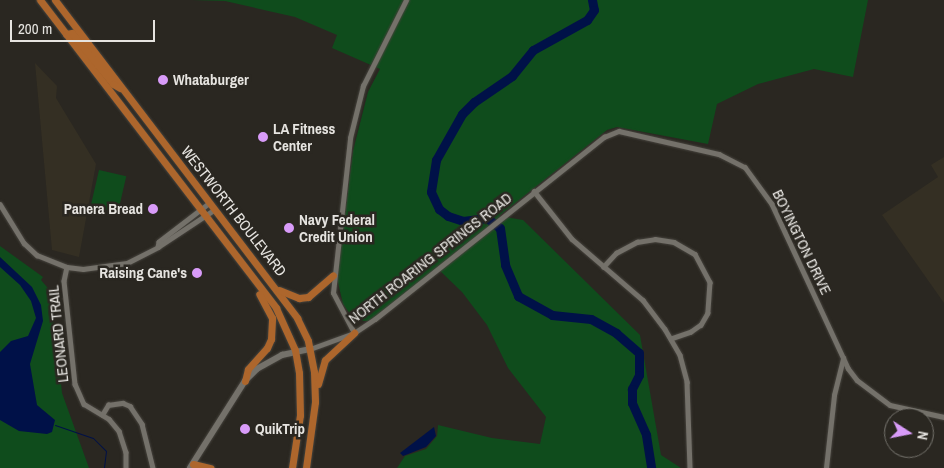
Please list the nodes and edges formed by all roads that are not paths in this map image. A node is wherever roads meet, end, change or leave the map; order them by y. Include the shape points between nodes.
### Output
1 (40, 0) edge
2 (54, 0) edge
3 (406, 0) edge
4 (66, 34) junction
5 (123, 89) junction
6 (124, 110) junction
7 (168, 147) junction
8 (534, 191) junction
9 (0, 204) edge
10 (212, 206) junction
11 (203, 213) junction
12 (158, 247) junction
13 (67, 267) junction
14 (604, 267) junction
15 (246, 269) junction
16 (333, 275) junction
17 (278, 290) junction
18 (354, 333) junction
19 (671, 339) junction
20 (296, 350) junction
21 (310, 350) junction
22 (843, 358) junction
23 (245, 381) junction
24 (314, 402) junction
25 (300, 415) junction
26 (102, 416) junction
27 (313, 417) junction
28 (944, 417) edge
29 (192, 466) edge
30 (126, 468) edge
31 (153, 468) edge
32 (211, 468) edge
33 (292, 468) edge
34 (307, 468) edge
35 (690, 468) edge
36 (826, 468) edge

1 - 4 main road, WESTWORTH BOULEVARD
2 - 5 main road, WESTWORTH BOULEVARD
3 - 16 street via 366,77 355,113
4 - 5 main road via 72,33 113,84
4 - 6 main road, WESTWORTH BOULEVARD
5 - 7 main road, WESTWORTH BOULEVARD
6 - 7 main road via 134,109 158,141
6 - 11 main road, WESTWORTH BOULEVARD
7 - 10 main road, WESTWORTH BOULEVARD
8 - 14 street via 572,240
8 - 18 street, NORTH ROARING SPRINGS ROAD
8 - 22 street, BOYINGTON DRIVE via 604,137 619,131 729,157 744,167 772,204
9 - 13 street via 24,243 37,255
10 - 11 street
10 - 11 street
10 - 17 main road, WESTWORTH BOULEVARD
11 - 12 street
11 - 12 street via 159,242
11 - 15 main road, WESTWORTH BOULEVARD
12 - 13 street via 127,263 83,269
13 - 26 street, LEONARD TRAIL via 64,281 75,384 84,404
14 - 19 street via 643,300
14 - 19 street via 616,253 637,242 656,239 674,242 695,254 710,282 708,313 701,325
15 - 20 main road, WESTWORTH BOULEVARD via 276,308
15 - 23 main road via 270,310 272,327 267,348 248,369
16 - 17 main road via 308,297 299,298
16 - 18 street via 333,294
17 - 21 main road, WESTWORTH BOULEVARD via 299,322
18 - 21 street, NORTH ROARING SPRINGS ROAD
18 - 24 main road via 325,360
19 - 35 street via 680,355 687,382
20 - 21 street
20 - 23 street via 272,359
20 - 25 main road, WESTWORTH BOULEVARD
21 - 24 main road, WESTWORTH BOULEVARD
22 - 28 street, BOYINGTON DRIVE via 857,380 885,402 900,409
22 - 36 street via 834,395
23 - 29 street
24 - 27 main road, WESTWORTH BOULEVARD
25 - 27 main road
25 - 33 main road, WESTWORTH BOULEVARD
26 - 30 street, LEONARD TRAIL via 119,431 126,452
26 - 31 street via 108,405 123,403 130,406 142,424
27 - 34 main road, WESTWORTH BOULEVARD
29 - 32 main road

